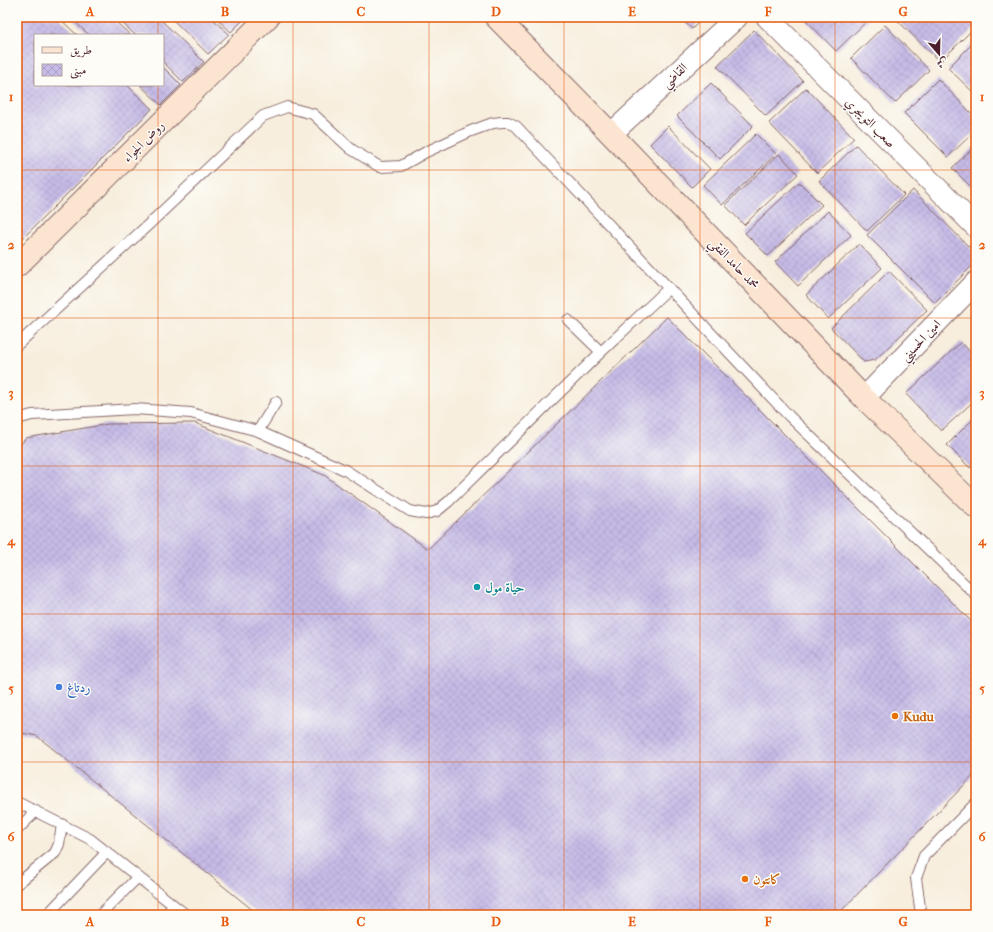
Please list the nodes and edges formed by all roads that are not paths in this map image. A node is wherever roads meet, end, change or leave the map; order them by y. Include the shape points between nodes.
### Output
1 (268, 17) edge
2 (496, 17) edge
3 (736, 17) edge
4 (767, 17) edge
5 (611, 134) junction
6 (976, 227) edge
7 (17, 266) edge
8 (976, 282) edge
9 (669, 288) junction
10 (568, 320) dead end
11 (17, 345) edge
12 (601, 352) junction
13 (864, 398) junction
14 (276, 402) dead end
15 (17, 419) edge
16 (258, 431) junction
17 (976, 507) edge
18 (976, 595) edge
19 (17, 802) edge
20 (976, 802) edge
21 (36, 811) junction
22 (62, 824) junction
23 (17, 830) edge
24 (107, 852) junction
25 (138, 877) junction
26 (17, 884) edge
27 (174, 906) junction
28 (47, 915) edge
29 (100, 915) edge
30 (165, 915) edge
31 (186, 915) edge
32 (921, 915) edge

1 - 7 street, روض الجواء
2 - 5 street, محمد حامد الفقي
3 - 5 street, القاضي
4 - 6 street, صعب التويجري
5 - 13 street, محمد حامد الفقي
8 - 13 street, امين الحسيني
9 - 11 lane via 516,126 508,122 493,123 471,131 401,166 380,167 350,149 313,114 287,106 263,116
9 - 12 lane
9 - 18 lane via 790,416
10 - 12 lane
12 - 16 lane via 448,502 437,511 426,514 410,511 345,470
13 - 17 street, محمد حامد الفقي
14 - 16 lane
15 - 16 lane via 32,415 135,409 191,413
19 - 21 lane
20 - 32 lane via 924,856 916,878
21 - 22 lane
21 - 23 lane
22 - 24 lane via 90,839
22 - 26 lane via 55,852
24 - 25 lane
24 - 28 lane
25 - 27 lane
25 - 29 lane
27 - 30 lane
27 - 31 lane

